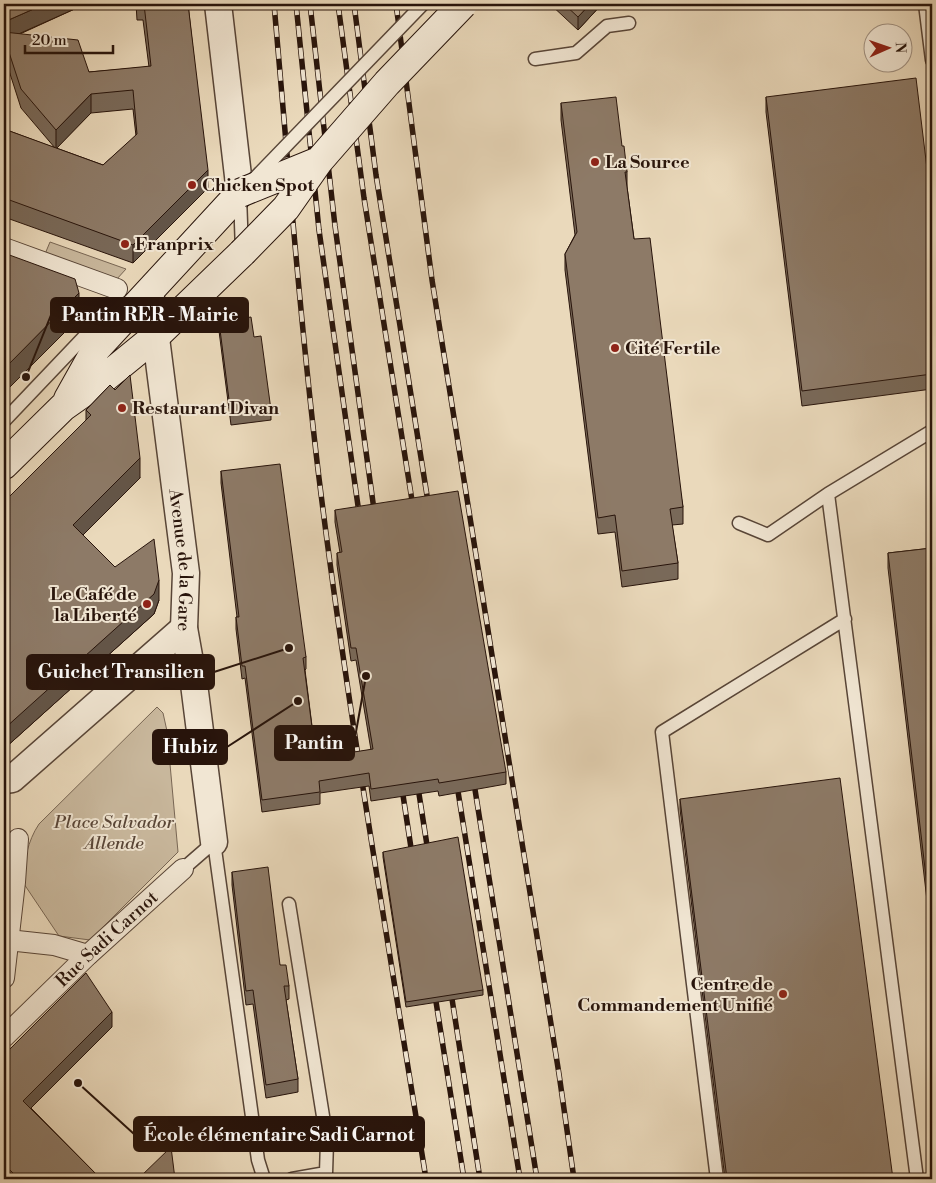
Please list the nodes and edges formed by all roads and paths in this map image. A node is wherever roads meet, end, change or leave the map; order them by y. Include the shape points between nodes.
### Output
1 (218, 4) edge
2 (423, 4) edge
3 (463, 4) edge
4 (925, 4) edge
5 (629, 23) dead end
6 (535, 59) dead end
7 (932, 60) edge
8 (319, 162) junction
9 (240, 193) junction
10 (4, 248) edge
11 (242, 253) junction
12 (134, 295) junction
13 (156, 336) junction
14 (63, 407) junction
15 (4, 420) edge
16 (932, 431) edge
17 (4, 465) edge
18 (828, 494) junction
19 (739, 523) dead end
20 (845, 619) junction
21 (184, 628) junction
22 (4, 780) edge
23 (18, 839) dead end
24 (214, 842) junction
25 (183, 870) joint
26 (289, 904) dead end
27 (6, 940) edge
28 (88, 955) junction
29 (4, 978) edge
30 (4, 1037) edge
31 (264, 1179) edge
32 (292, 1179) edge
33 (717, 1179) edge
34 (917, 1179) edge

1 - 9 street
2 - 9 lane, bridge
3 - 8 main road, bridge via 387,83
4 - 7 lane
5 - 6 lane via 607,26 576,53
8 - 9 main road, bridge
8 - 11 main road, bridge via 286,208
9 - 11 lane
9 - 12 main road
10 - 12 street
11 - 13 main road
12 - 13 street, Avenue de la Gare
12 - 14 main road via 96,349
12 - 15 lane via 96,326
13 - 14 main road
13 - 21 street, Avenue de la Gare via 186,572
14 - 17 main road
16 - 18 lane
18 - 19 lane via 768,535
18 - 20 lane
20 - 33 lane via 662,732
20 - 34 lane
21 - 22 street via 12,778
21 - 24 street, Avenue de la Gare
23 - 27 street
24 - 25 lane, Rue Sadi Carnot
24 - 31 lane via 258,1160
25 - 28 street, Rue Sadi Carnot
26 - 32 lane via 327,1141 326,1173
27 - 28 street via 54,945
27 - 29 street
28 - 30 street, Rue Sadi Carnot

